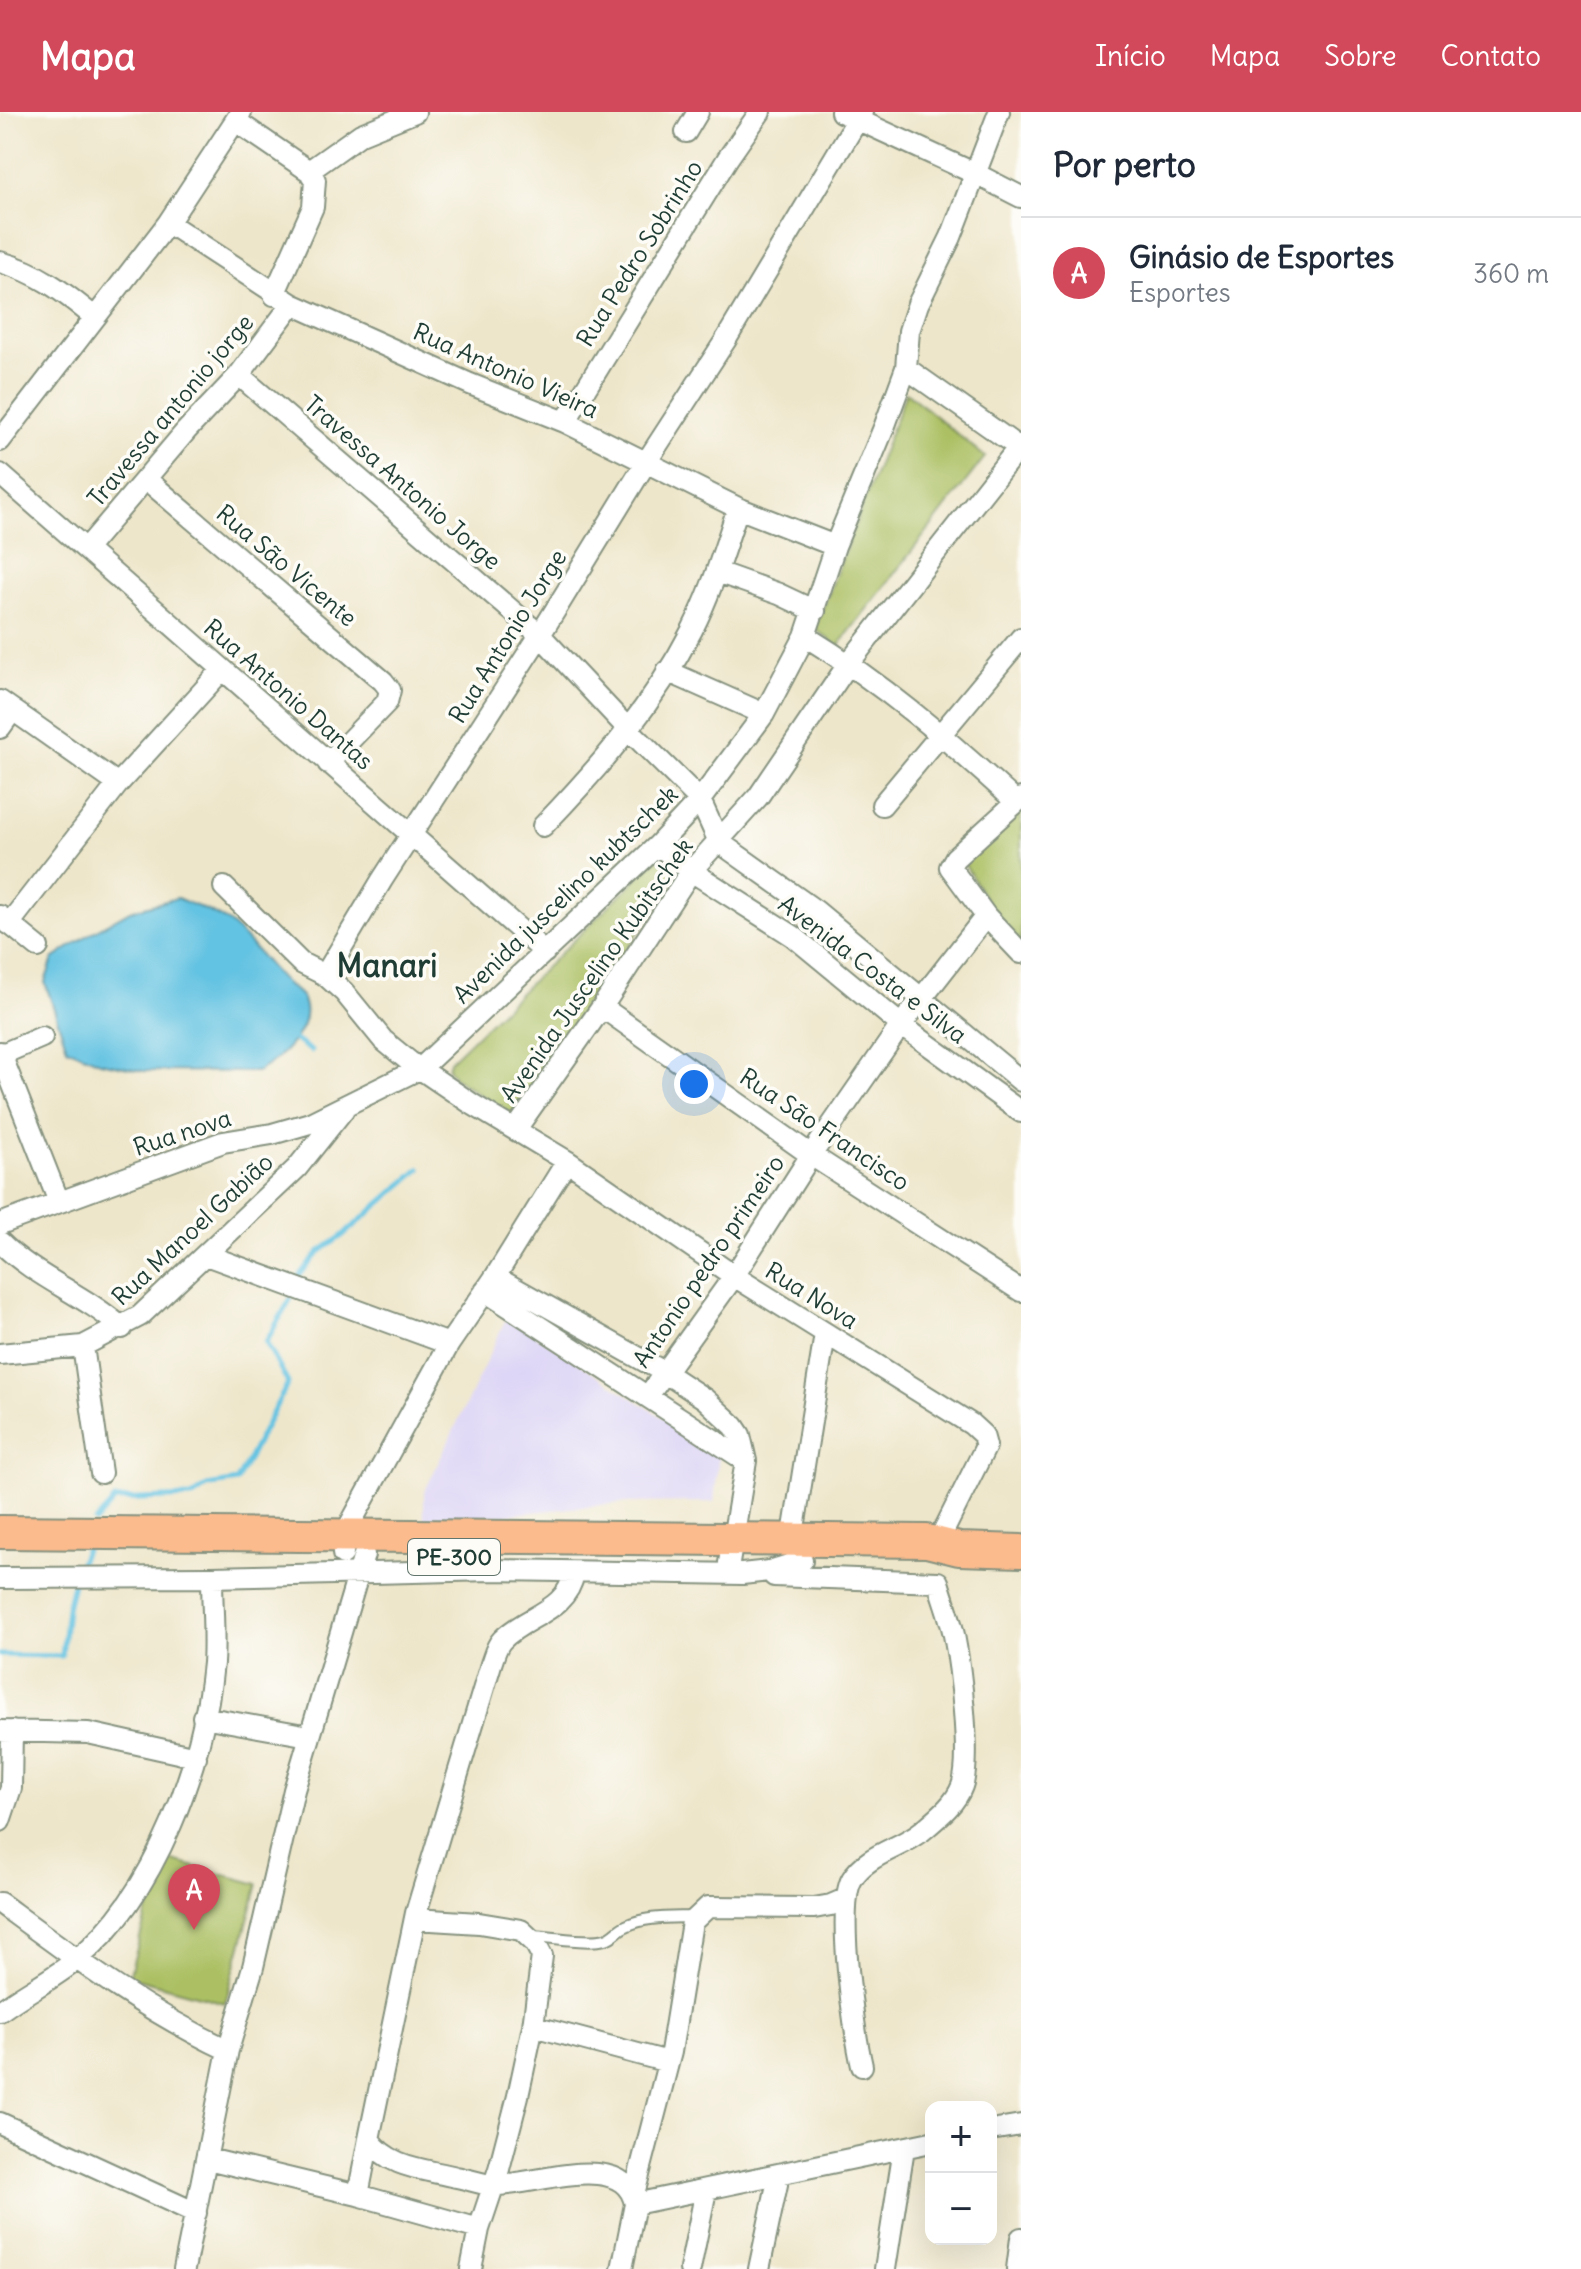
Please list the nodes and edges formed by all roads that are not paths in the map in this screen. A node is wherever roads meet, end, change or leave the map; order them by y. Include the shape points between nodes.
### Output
1 (415, 112) edge
2 (698, 112) edge
3 (760, 112) edge
4 (999, 112) edge
5 (854, 115) edge
6 (239, 116) edge
7 (686, 132) dead end
8 (309, 171) junction
9 (976, 174) junction
10 (1021, 197) edge
11 (168, 223) junction
12 (0, 262) edge
13 (283, 300) junction
14 (94, 317) junction
15 (906, 368) junction
16 (239, 375) junction
17 (565, 422) junction
18 (0, 441) edge
19 (1020, 448) edge
20 (645, 464) junction
21 (0, 474) edge
22 (147, 480) junction
23 (738, 508) junction
24 (835, 546) junction
25 (87, 548) junction
26 (717, 572) junction
27 (815, 611) junction
28 (540, 635) junction
29 (805, 636) junction
30 (1021, 638) edge
31 (849, 663) junction
32 (222, 670) junction
33 (667, 671) junction
34 (7, 706) edge
35 (764, 714) junction
36 (0, 728) edge
37 (629, 730) junction
38 (942, 735) junction
39 (328, 763) junction
40 (118, 784) junction
41 (700, 800) junction
42 (1018, 800) edge
43 (882, 805) dead end
44 (543, 826) dead end
45 (411, 834) junction
46 (719, 842) junction
47 (658, 845) junction
48 (691, 871) junction
49 (224, 887) dead end
50 (816, 911) junction
51 (986, 916) junction
52 (5, 920) edge
53 (793, 936) junction
54 (38, 947) dead end
55 (545, 952) junction
56 (1021, 953) edge
57 (325, 975) junction
58 (921, 998) junction
59 (602, 1007) junction
60 (901, 1025) junction
61 (42, 1037) dead end
62 (0, 1054) edge
63 (421, 1068) junction
64 (1021, 1081) edge
65 (346, 1106) junction
66 (1021, 1112) edge
67 (516, 1129) junction
68 (811, 1155) junction
69 (567, 1161) junction
70 (59, 1202) junction
71 (0, 1224) edge
72 (0, 1242) edge
73 (206, 1255) junction
74 (734, 1276) junction
75 (490, 1284) junction
76 (1021, 1291) edge
77 (122, 1328) junction
78 (825, 1334) junction
79 (449, 1344) junction
80 (83, 1346) junction
81 (0, 1354) edge
82 (664, 1372) junction
83 (648, 1396) junction
84 (746, 1461) junction
85 (101, 1473) dead end
86 (0, 1532) edge
87 (948, 1546) junction
88 (797, 1551) junction
89 (1021, 1551) edge
90 (0, 1552) edge
91 (352, 1555) junction
92 (735, 1559) junction
93 (574, 1573) junction
94 (212, 1577) junction
95 (0, 1578) edge
96 (203, 1717) junction
97 (6, 1731) edge
98 (309, 1736) junction
99 (196, 1757) junction
100 (0, 1821) edge
101 (845, 1899) junction
102 (0, 1903) edge
103 (697, 1917) junction
104 (415, 1919) junction
105 (527, 1936) junction
106 (77, 1960) junction
107 (0, 2011) edge
108 (533, 2026) junction
109 (228, 2050) junction
110 (668, 2062) junction
111 (862, 2066) dead end
112 (0, 2123) edge
113 (1021, 2125) edge
114 (997, 2129) edge
115 (369, 2139) junction
116 (925, 2143) edge
117 (904, 2148) junction
118 (208, 2159) junction
119 (779, 2175) junction
120 (493, 2186) junction
121 (706, 2190) junction
122 (358, 2195) junction
123 (634, 2199) junction
124 (196, 2213) junction
125 (479, 2229) junction
126 (1021, 2238) edge
127 (184, 2269) edge
128 (471, 2269) edge
129 (622, 2269) edge
130 (690, 2269) edge
131 (759, 2269) edge
132 (885, 2269) edge
133 (1017, 2269) edge

1 - 8 street via 361,134
2 - 7 street
3 - 17 street, Rua Pedro Sobrinho
4 - 9 street, Avenida juscelino kubtschek
5 - 9 street
5 - 20 street, Rua Antonio Jorge via 725,341
6 - 8 street
6 - 11 street
8 - 13 street, Travessa antonio jorge via 315,180 313,207
9 - 10 street
9 - 15 street, Avenida juscelino kubtschek via 918,304 906,345
11 - 13 street, Rua Antonio Vieira
11 - 14 street
12 - 14 street via 53,283
13 - 16 street, Travessa antonio jorge
13 - 17 street, Rua Antonio Vieira
14 - 18 street
15 - 19 street
15 - 24 street, Avenida juscelino kubtschek
16 - 22 street, Travessa antonio jorge
16 - 28 street, Travessa Antonio Jorge
17 - 20 street, Rua Antonio Vieira
19 - 31 street, Avenida Juscelino Kubitschek
20 - 23 street, Rua Antonio Vieira
20 - 28 street, Rua Antonio Jorge
21 - 25 street, Rua Antonio Dantas
22 - 25 street, Travessa antonio jorge
22 - 39 street, Rua São Vicente via 391,693
23 - 24 street, Rua Antonio Vieira
23 - 26 street
24 - 27 street, Avenida juscelino kubtschek
25 - 32 street, Rua Antonio Dantas
26 - 27 street
26 - 33 street via 692,631
27 - 29 street, Avenida juscelino kubtschek
28 - 37 street, Travessa Antonio Jorge
28 - 45 street, Rua Antonio Jorge
29 - 31 street
29 - 35 street, Avenida juscelino kubtschek
30 - 38 street
31 - 38 street
31 - 46 street, Avenida Juscelino Kubitschek via 758,797
32 - 39 street, Rua Antonio Dantas
32 - 40 street
33 - 35 street
33 - 37 street
34 - 36 street
34 - 40 street
35 - 41 street, Avenida juscelino kubtschek
37 - 41 street, Travessa Antonio Jorge
37 - 44 street
38 - 42 street
38 - 43 street
39 - 45 street, Rua Antonio Dantas
40 - 52 street
41 - 46 street
41 - 47 street, Avenida juscelino kubtschek
42 - 51 street via 950,867
45 - 55 street, Rua Antonio Dantas
45 - 57 street, Rua Antonio Jorge
46 - 48 street, Avenida Juscelino Kubitschek
46 - 50 street, Avenida Costa e Silva
47 - 48 street, Avenida Costa e Silva
47 - 55 street, Avenida juscelino kubtschek
48 - 53 street, Avenida Costa e Silva
48 - 59 street, Avenida Juscelino Kubitschek
49 - 57 street via 301,963
50 - 53 street
50 - 58 street, Avenida Costa e Silva
51 - 56 street
51 - 58 street, Antonio pedro primeiro
52 - 54 street
53 - 60 street, Avenida Costa e Silva
55 - 63 street, Avenida juscelino kubtschek
57 - 63 street via 383,1040
58 - 60 street, Antonio pedro primeiro
58 - 64 street, Avenida Costa e Silva
59 - 67 street, Avenida Juscelino Kubitschek
59 - 68 street, Rua São Francisco
60 - 66 street, Avenida Costa e Silva
60 - 68 street, Antonio pedro primeiro
61 - 62 street
62 - 70 street
63 - 65 street, Rua nova
63 - 67 street
65 - 70 street, Rua nova via 310,1123 223,1142
65 - 73 street, Rua Manoel Gabião via 297,1168
67 - 69 street, Rua Nova
68 - 74 street, Antonio pedro primeiro
68 - 76 street, Rua São Francisco
69 - 74 street, Rua Nova
69 - 75 street
70 - 71 street, Rua nova
72 - 77 street via 31,1269 82,1297
73 - 77 street, Rua Manoel Gabião
73 - 79 street
74 - 78 street, Rua Nova
74 - 82 street, Antonio pedro primeiro
75 - 79 street
75 - 82 street
75 - 83 street
77 - 80 street, Rua Manoel Gabião
78 - 87 street, Rua Nova via 983,1435 986,1446
78 - 88 street
79 - 91 street
80 - 81 street, Rua Manoel Gabião
80 - 85 street
82 - 83 street, Antonio pedro primeiro
82 - 84 street via 721,1412 740,1435
83 - 84 street
84 - 92 street
86 - 91 main road, PE-300 / PE-300
87 - 88 main road, PE-300 / PE-300
87 - 89 main road, PE-300 / PE-300
88 - 92 main road, PE-300 / PE-300
90 - 91 main road, PE-300 / PE-300
91 - 92 main road, PE-300 / PE-300
91 - 93 street
91 - 94 street
91 - 98 street
92 - 93 street
92 - 101 street via 938,1582 958,1666 967,1759 962,1788 915,1837 861,1867
93 - 104 street via 572,1587 560,1602 499,1642
94 - 95 street
94 - 96 street via 213,1662
96 - 98 street
96 - 99 street
97 - 99 street via 88,1733
97 - 100 street via 11,1788
98 - 109 street
99 - 106 street via 167,1834 132,1901
101 - 103 street via 814,1908 708,1907
101 - 111 street
102 - 106 street
103 - 105 lane via 641,1920 609,1939 592,1942
103 - 110 street via 685,1956
104 - 105 street via 479,1923 521,1930
104 - 115 street
105 - 108 street via 542,1956
106 - 107 street
106 - 109 street via 176,2026
108 - 110 street
108 - 120 street
109 - 118 street
110 - 123 street
112 - 124 street
113 - 114 street
115 - 120 street via 383,2155 408,2166
115 - 122 street
116 - 117 street
117 - 119 street
117 - 132 street
118 - 122 street
118 - 124 street
119 - 121 street
119 - 131 street
120 - 123 street via 606,2174
120 - 125 street
121 - 123 street
121 - 130 street
122 - 125 street
123 - 129 street
124 - 127 street
125 - 128 street
126 - 133 street

